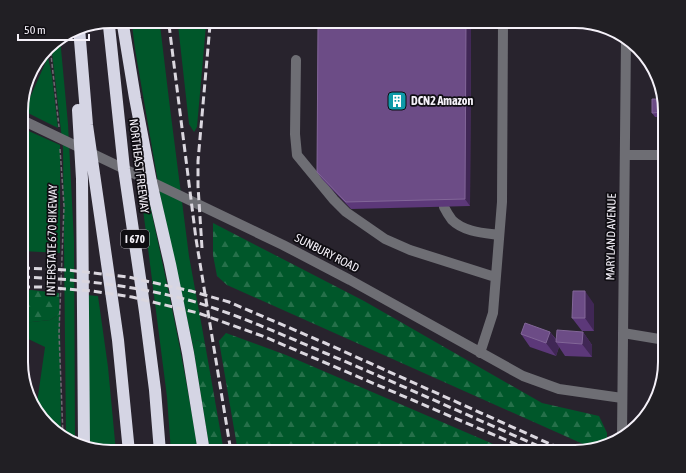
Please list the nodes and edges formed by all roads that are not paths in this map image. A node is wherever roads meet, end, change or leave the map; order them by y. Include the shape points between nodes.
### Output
1 (109, 28) edge
2 (123, 28) edge
3 (503, 28) edge
4 (79, 34) edge
5 (73, 37) edge
6 (626, 46) edge
7 (296, 60) dead end
8 (28, 123) edge
9 (625, 155) junction
10 (658, 155) edge
11 (444, 207) edge
12 (499, 235) junction
13 (495, 277) junction
14 (623, 333) junction
15 (658, 339) edge
16 (480, 353) junction
17 (622, 398) junction
18 (622, 430) edge
19 (84, 441) edge
20 (128, 445) edge
21 (159, 445) edge
22 (203, 445) edge

1 - 21 highway, NORTHEAST FREEWAY / I 670 via 124,169 147,327
2 - 22 highway via 151,182 188,354
3 - 12 street via 502,202
4 - 20 highway, I 670 via 87,125 118,340
5 - 19 highway via 82,179
6 - 9 street, MARYLAND AVENUE
7 - 13 street via 297,155 334,200 346,212 385,239 410,250
8 - 16 street, SUNBURY ROAD via 218,213 350,280
9 - 10 street
9 - 14 street, MARYLAND AVENUE
11 - 12 street via 452,220 461,227
12 - 13 street
13 - 16 street via 493,313
14 - 15 street
14 - 17 street, MARYLAND AVENUE
16 - 17 street, SUNBURY ROAD via 523,376 552,387
17 - 18 street, MARYLAND AVENUE

